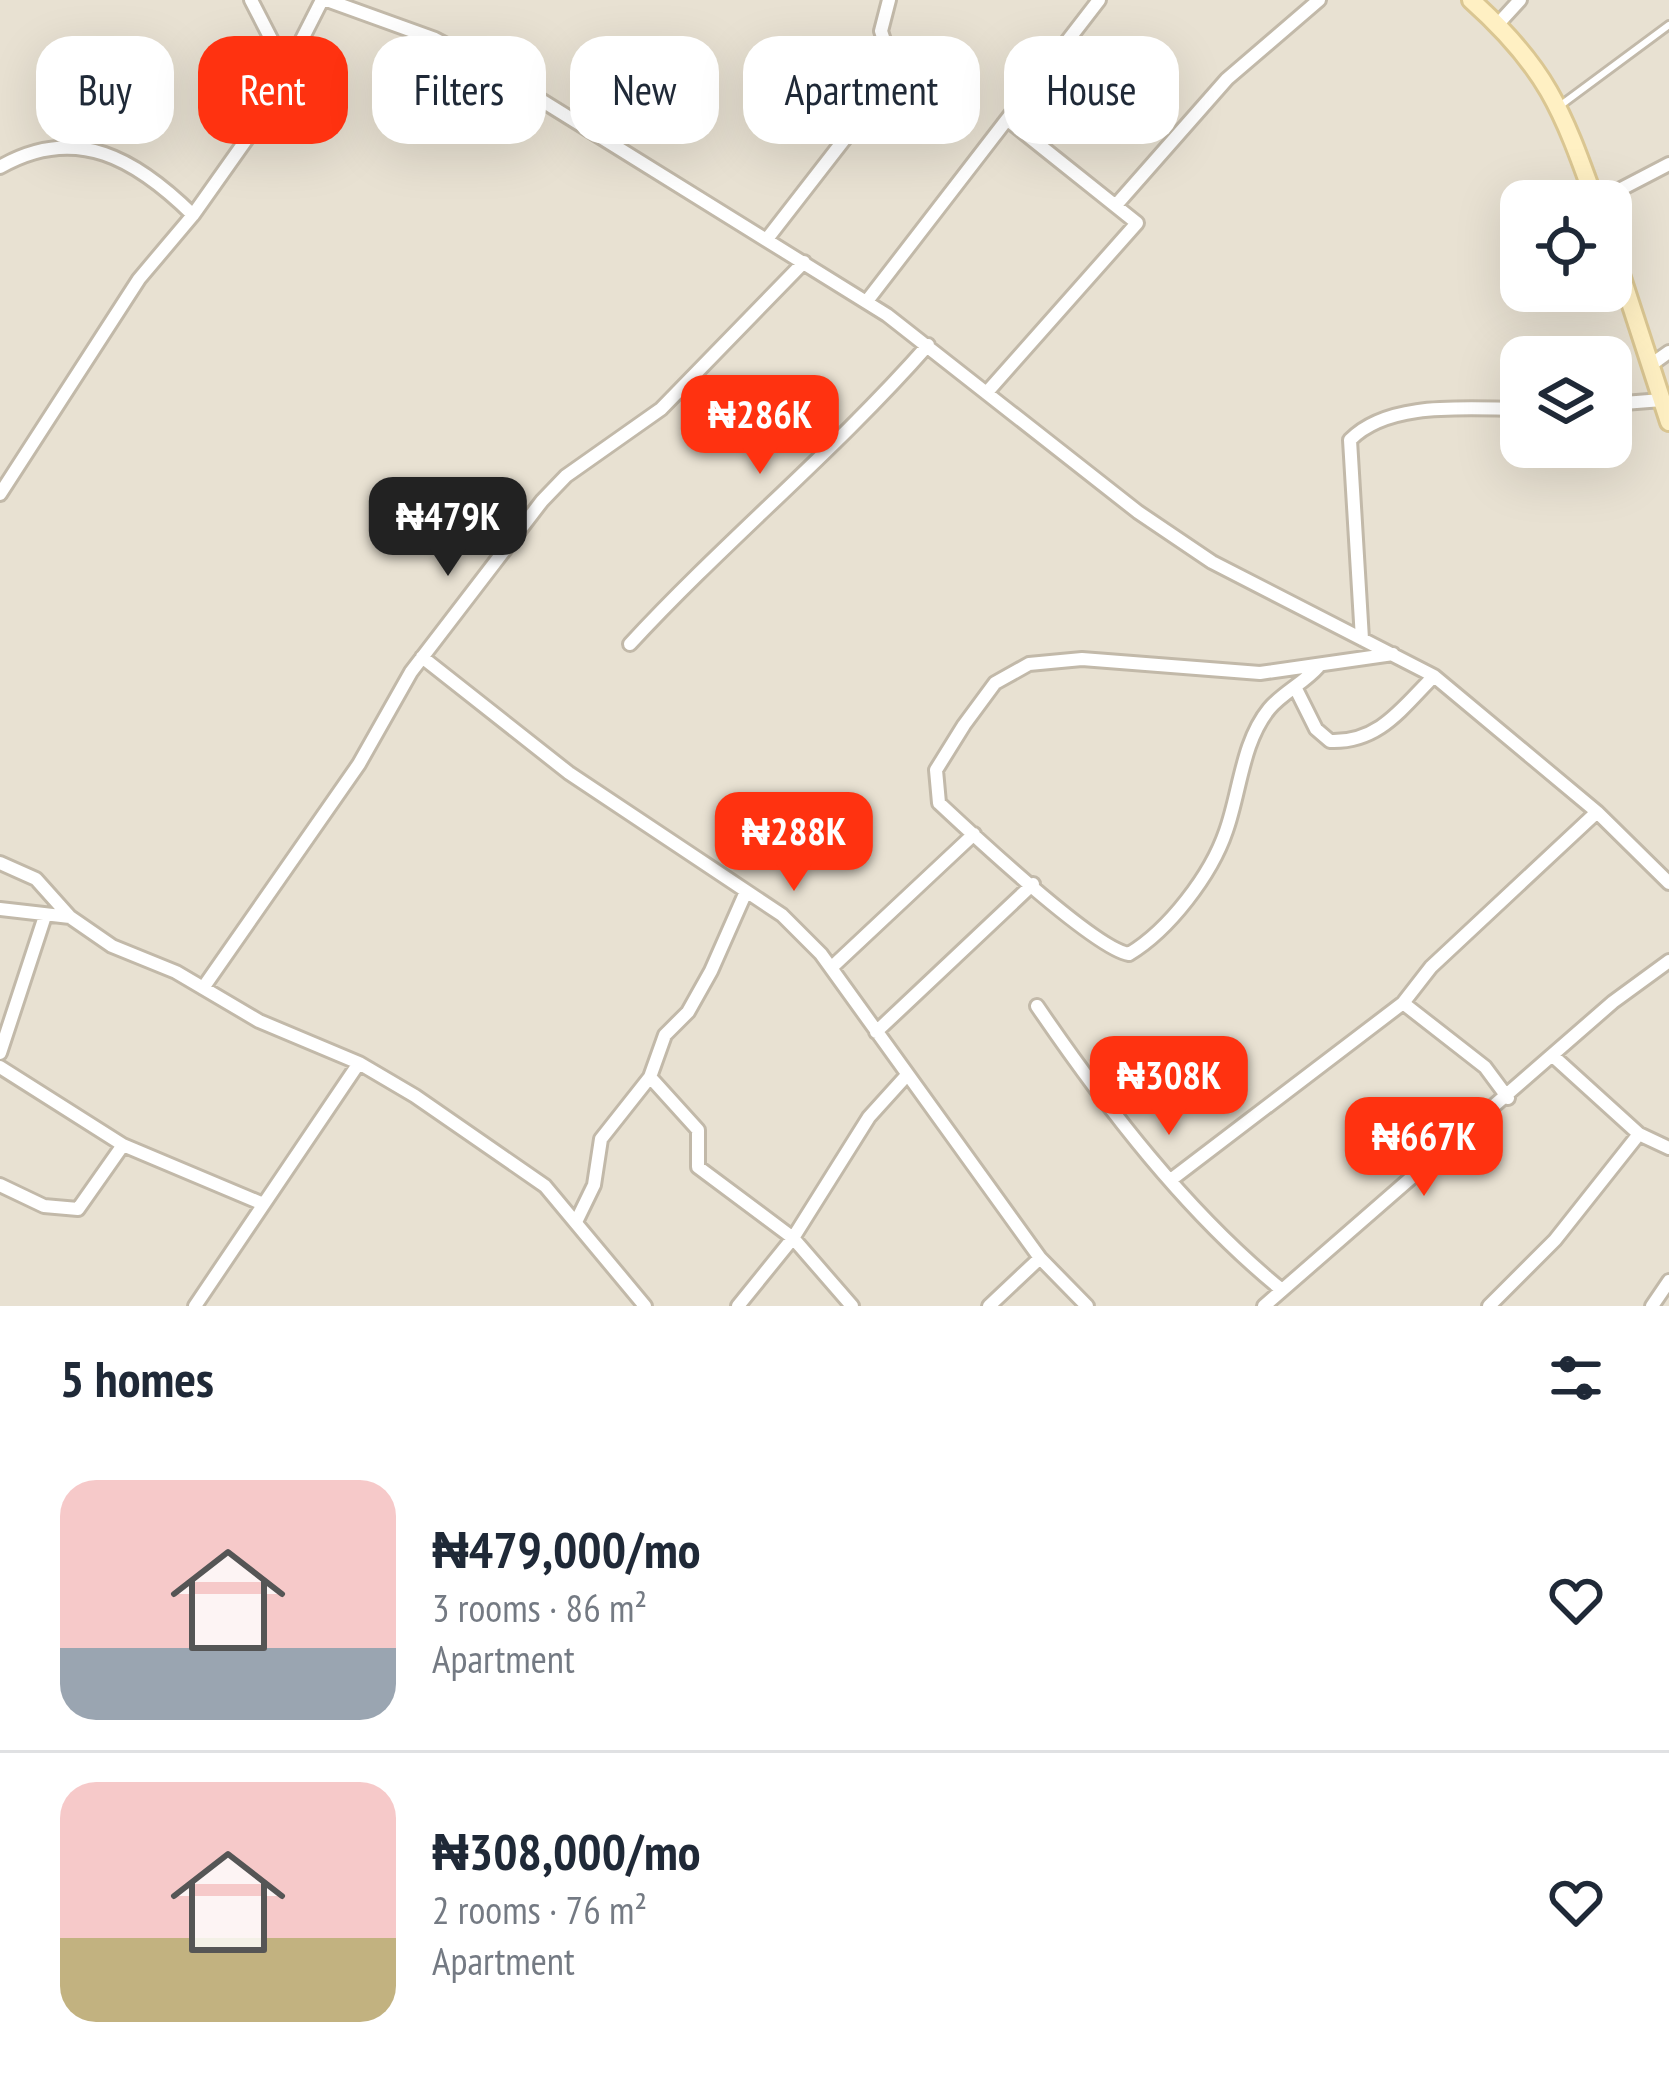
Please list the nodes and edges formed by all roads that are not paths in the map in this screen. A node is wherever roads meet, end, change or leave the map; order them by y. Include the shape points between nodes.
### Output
1 (251, 0) edge
2 (324, 0) edge
3 (890, 0) edge
4 (1099, 0) edge
5 (1318, 0) edge
6 (1471, 0) edge
7 (1520, 0) edge
8 (1498, 24) junction
9 (1669, 25) edge
10 (270, 36) edge
11 (303, 36) edge
12 (1072, 36) edge
13 (1561, 105) junction
14 (1004, 126) edge
15 (243, 144) edge
16 (1040, 144) edge
17 (1669, 164) edge
18 (0, 167) edge
19 (1588, 180) edge
20 (1632, 183) edge
21 (1117, 204) junction
22 (193, 215) junction
23 (767, 239) junction
24 (804, 262) junction
25 (867, 301) junction
26 (1632, 305) edge
27 (928, 345) junction
28 (1669, 352) edge
29 (1652, 364) junction
30 (989, 390) junction
31 (1662, 400) junction
32 (1632, 402) edge
33 (1500, 410) edge
34 (1669, 422) edge
35 (0, 494) edge
36 (1362, 639) junction
37 (630, 644) dead end
38 (1393, 654) junction
39 (422, 657) junction
40 (1318, 667) junction
41 (1434, 676) junction
42 (1297, 691) junction
43 (1597, 812) junction
44 (974, 834) junction
45 (0, 862) edge
46 (1669, 883) edge
47 (1033, 884) junction
48 (745, 894) junction
49 (0, 910) edge
50 (46, 916) junction
51 (70, 917) junction
52 (1669, 961) edge
53 (831, 968) junction
54 (203, 988) junction
55 (1403, 1003) junction
56 (1037, 1006) dead end
57 (877, 1032) junction
58 (0, 1053) edge
59 (1552, 1056) junction
60 (358, 1063) junction
61 (0, 1067) edge
62 (907, 1075) junction
63 (650, 1077) junction
64 (1508, 1098) junction
65 (1639, 1134) junction
66 (123, 1145) junction
67 (1669, 1148) edge
68 (1172, 1179) junction
69 (0, 1185) edge
70 (261, 1203) junction
71 (576, 1222) junction
72 (793, 1238) junction
73 (1040, 1258) junction
74 (1669, 1281) edge
75 (1282, 1290) junction
76 (195, 1306) edge
77 (645, 1306) edge
78 (738, 1306) edge
79 (852, 1306) edge
80 (989, 1306) edge
81 (1087, 1306) edge
82 (1264, 1306) edge
83 (1489, 1306) edge
84 (1652, 1306) edge

1 - 10 street
2 - 11 street
2 - 23 street via 483,64
3 - 23 street via 881,31 895,74
4 - 12 street
5 - 21 street via 1227,79
6 - 8 street
7 - 8 street
8 - 13 street
9 - 13 lane
13 - 19 street
14 - 25 street
15 - 22 street
16 - 21 street
17 - 20 street
18 - 22 street via 59,149 102,149
21 - 30 street via 1137,223
22 - 35 street via 139,279
23 - 24 street
24 - 25 street
24 - 39 street via 661,409 566,476
25 - 27 street
26 - 29 street
27 - 30 street
27 - 37 street
28 - 29 street
29 - 31 street
30 - 36 street via 1212,562
31 - 32 street
31 - 34 street
33 - 36 street via 1392,416 1350,440
36 - 38 street
38 - 40 street
38 - 41 street
39 - 48 street via 568,773
39 - 54 street via 359,764
40 - 42 street
40 - 44 street via 1260,673 1057,658 1012,670 936,770 939,803
41 - 42 street via 1381,730 1348,742 1316,729
41 - 43 street
42 - 47 street via 1270,708 1210,868 1140,947 1118,952
43 - 46 street
43 - 55 street
44 - 47 street
44 - 53 street
45 - 51 street via 36,879
47 - 57 street
48 - 53 street via 782,915
48 - 63 street via 688,1012 664,1035
49 - 50 street
50 - 51 street
50 - 58 street
51 - 54 street
52 - 59 street
53 - 57 street
54 - 60 street
55 - 64 street via 1459,1044
55 - 68 street
56 - 68 street
57 - 62 street
59 - 64 street
59 - 65 street
60 - 70 street
60 - 71 street via 545,1186
61 - 66 street
62 - 72 street via 869,1117
62 - 73 street
63 - 71 street via 601,1139 594,1185
63 - 72 street via 698,1130 698,1167
64 - 75 street
65 - 67 street
65 - 83 street via 1555,1240
66 - 69 street via 78,1209 44,1206
66 - 70 street
68 - 75 street
70 - 76 street
71 - 77 street
72 - 78 street
72 - 79 street
73 - 80 street
73 - 81 street
74 - 84 street
75 - 82 street

